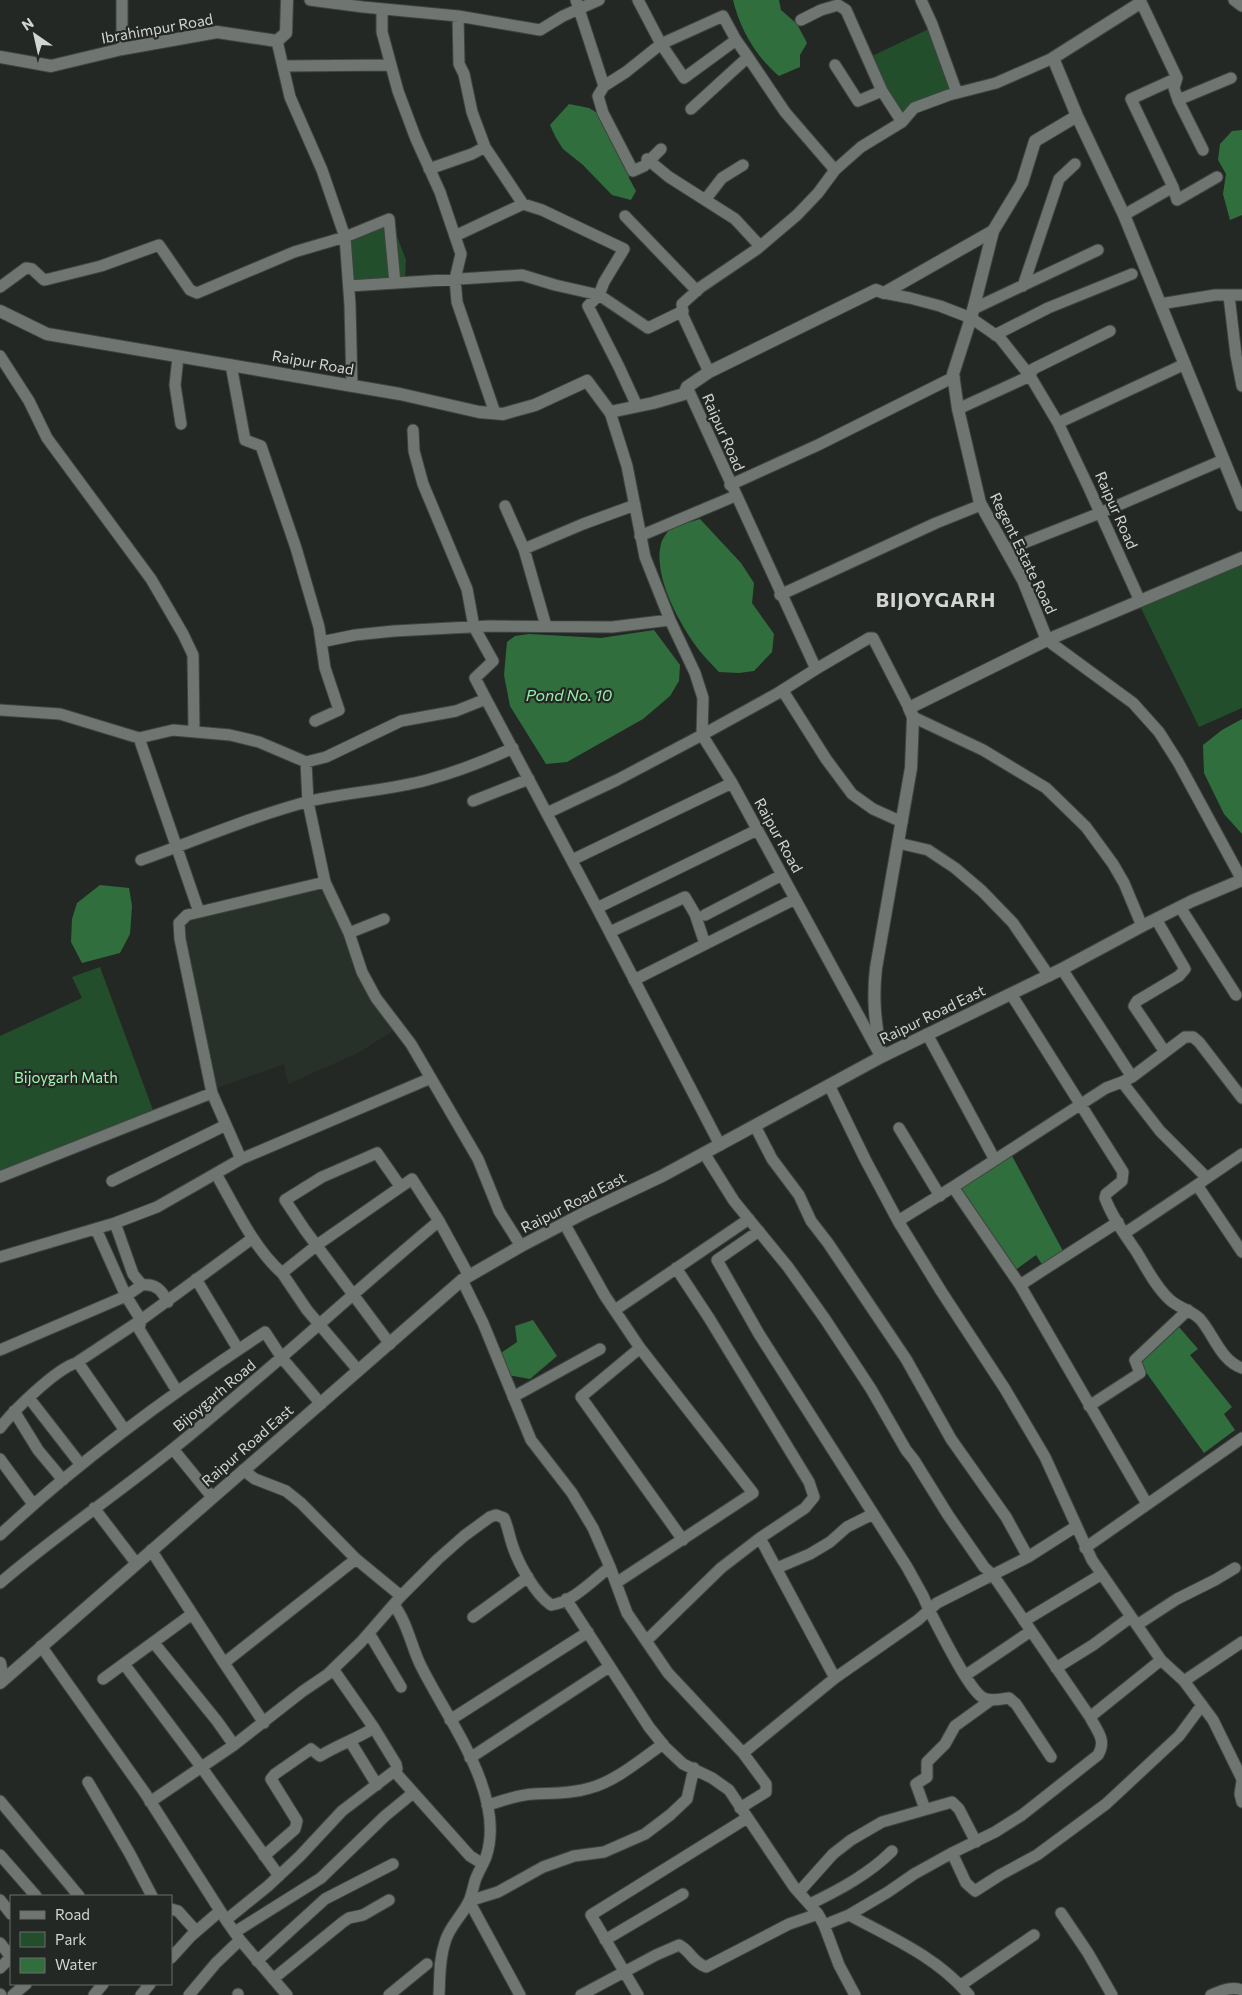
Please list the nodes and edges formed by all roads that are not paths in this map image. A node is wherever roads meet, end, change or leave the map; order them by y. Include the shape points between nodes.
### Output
1 (122, 0) edge
2 (287, 0) edge
3 (310, 0) edge
4 (424, 0) edge
5 (599, 0) edge
6 (638, 0) edge
7 (921, 0) edge
8 (1140, 0) edge
9 (1234, 0) edge
10 (577, 5) edge
11 (819, 5) edge
12 (1242, 6) edge
13 (382, 9) junction
14 (425, 12) junction
15 (458, 16) junction
16 (801, 20) dead end
17 (736, 40) junction
18 (277, 41) junction
19 (661, 44) junction
20 (122, 49) junction
21 (748, 56) junction
22 (0, 57) edge
23 (1053, 58) junction
24 (391, 65) junction
25 (835, 65) dead end
26 (283, 66) junction
27 (1176, 78) junction
28 (1231, 78) dead end
29 (604, 86) junction
30 (882, 90) junction
31 (957, 93) junction
32 (1178, 100) junction
33 (692, 109) dead end
34 (1077, 116) junction
35 (902, 122) junction
36 (485, 146) junction
37 (661, 149) dead end
38 (1203, 150) dead end
39 (648, 160) junction
40 (1075, 164) dead end
41 (743, 165) dead end
42 (429, 169) junction
43 (835, 170) junction
44 (1217, 177) dead end
45 (1173, 187) junction
46 (705, 200) junction
47 (523, 204) junction
48 (1124, 215) junction
49 (625, 216) dead end
50 (993, 231) junction
51 (455, 236) junction
52 (345, 237) junction
53 (760, 246) junction
54 (1098, 250) dead end
55 (1132, 274) dead end
56 (455, 279) junction
57 (395, 283) junction
58 (349, 286) junction
59 (1022, 286) junction
60 (0, 287) edge
61 (698, 291) junction
62 (884, 294) junction
63 (599, 295) junction
64 (1242, 295) edge
65 (1229, 296) junction
66 (1160, 304) junction
67 (683, 311) junction
68 (0, 312) edge
69 (972, 314) junction
70 (1110, 331) dead end
71 (995, 335) junction
72 (0, 356) edge
73 (178, 356) junction
74 (1185, 364) junction
75 (231, 365) junction
76 (709, 372) junction
77 (1030, 376) junction
78 (954, 377) junction
79 (352, 386) junction
80 (1242, 386) edge
81 (687, 388) junction
82 (637, 406) junction
83 (958, 409) junction
84 (610, 412) junction
85 (495, 413) junction
86 (1058, 423) junction
87 (181, 424) dead end
88 (413, 430) dead end
89 (1223, 460) junction
90 (733, 491) junction
91 (635, 505) junction
92 (981, 505) junction
93 (1242, 505) edge
94 (505, 506) dead end
95 (1100, 513) junction
96 (640, 536) junction
97 (524, 548) junction
98 (1006, 550) junction
99 (1242, 558) edge
100 (780, 595) junction
101 (1140, 601) junction
102 (670, 620) junction
103 (546, 626) junction
104 (474, 627) junction
105 (1047, 640) junction
106 (321, 642) junction
107 (816, 669) junction
108 (783, 691) junction
109 (486, 699) junction
110 (0, 710) edge
111 (911, 713) junction
112 (315, 721) dead end
113 (194, 731) junction
114 (702, 735) junction
115 (139, 738) junction
116 (512, 748) junction
117 (306, 762) junction
118 (529, 779) junction
119 (732, 783) junction
120 (473, 801) dead end
121 (308, 802) junction
122 (547, 813) junction
123 (902, 822) junction
124 (757, 830) junction
125 (898, 843) junction
126 (176, 848) junction
127 (141, 860) dead end
128 (572, 860) junction
129 (782, 875) junction
130 (325, 882) junction
131 (1241, 882) edge
132 (795, 898) junction
133 (1180, 907) junction
134 (597, 908) junction
135 (199, 912) junction
136 (705, 915) dead end
137 (384, 919) dead end
138 (1156, 919) junction
139 (1142, 926) junction
140 (610, 932) junction
141 (349, 934) junction
142 (705, 944) junction
143 (1062, 969) junction
144 (1049, 976) junction
145 (634, 980) junction
146 (1011, 994) junction
147 (1236, 995) dead end
148 (927, 1034) junction
149 (1165, 1052) junction
150 (881, 1057) junction
151 (431, 1078) junction
152 (1127, 1080) junction
153 (829, 1085) junction
154 (212, 1093) junction
155 (1242, 1098) edge
156 (1080, 1105) junction
157 (226, 1125) junction
158 (755, 1126) junction
159 (899, 1128) dead end
160 (720, 1145) junction
161 (704, 1153) junction
162 (1242, 1154) edge
163 (241, 1159) junction
164 (995, 1160) junction
165 (216, 1174) junction
166 (0, 1177) edge
167 (112, 1182) dead end
168 (1202, 1182) junction
169 (400, 1186) junction
170 (953, 1187) junction
171 (940, 1196) junction
172 (749, 1219) junction
173 (440, 1221) junction
174 (898, 1221) junction
175 (1118, 1222) junction
176 (115, 1223) junction
177 (564, 1223) junction
178 (96, 1229) junction
179 (758, 1231) junction
180 (1125, 1233) junction
181 (253, 1238) junction
182 (317, 1245) junction
183 (521, 1246) junction
184 (1242, 1252) edge
185 (0, 1257) edge
186 (676, 1268) junction
187 (282, 1273) junction
188 (466, 1278) junction
189 (196, 1279) junction
190 (142, 1285) junction
191 (1020, 1285) junction
192 (354, 1294) junction
193 (126, 1296) junction
194 (168, 1302) junction
195 (615, 1310) junction
196 (1188, 1310) junction
197 (141, 1320) junction
198 (318, 1324) junction
199 (390, 1344) junction
200 (600, 1348) dead end
201 (640, 1348) junction
202 (238, 1349) junction
203 (0, 1350) edge
204 (282, 1358) junction
205 (76, 1363) junction
206 (1242, 1368) edge
207 (358, 1370) junction
208 (177, 1391) junction
209 (513, 1396) junction
210 (29, 1398) junction
211 (321, 1404) junction
212 (1089, 1406) junction
213 (14, 1411) junction
214 (0, 1428) edge
215 (124, 1429) junction
216 (1242, 1438) edge
217 (173, 1448) junction
218 (0, 1459) edge
219 (81, 1465) junction
220 (243, 1470) junction
221 (63, 1480) junction
222 (212, 1497) junction
223 (33, 1504) junction
224 (1147, 1504) junction
225 (94, 1508) junction
226 (872, 1514) junction
227 (1076, 1527) junction
228 (0, 1535) edge
229 (760, 1538) junction
230 (683, 1540) junction
231 (1086, 1548) junction
232 (151, 1550) junction
233 (1028, 1557) junction
234 (356, 1559) junction
235 (136, 1563) junction
236 (610, 1567) junction
237 (777, 1568) junction
238 (1235, 1568) dead end
239 (1102, 1574) junction
240 (993, 1575) junction
241 (528, 1577) junction
242 (0, 1583) edge
243 (616, 1584) junction
244 (566, 1599) junction
245 (397, 1601) junction
246 (929, 1610) junction
247 (192, 1614) junction
248 (473, 1617) dead end
249 (1024, 1621) junction
250 (1134, 1621) junction
251 (1032, 1631) junction
252 (588, 1632) junction
253 (369, 1634) junction
254 (646, 1641) junction
255 (1242, 1642) edge
256 (154, 1643) junction
257 (41, 1646) junction
258 (1160, 1660) junction
259 (0, 1663) edge
260 (124, 1664) junction
261 (224, 1664) junction
262 (609, 1667) junction
263 (1056, 1668) junction
264 (333, 1669) junction
265 (966, 1675) junction
266 (835, 1678) junction
267 (103, 1679) dead end
268 (2, 1681) edge
269 (1184, 1681) junction
270 (400, 1687) dead end
271 (992, 1700) junction
272 (1202, 1705) junction
273 (1090, 1717) junction
274 (450, 1720) junction
275 (264, 1723) junction
276 (374, 1728) junction
277 (350, 1741) junction
278 (663, 1744) junction
279 (234, 1745) junction
280 (743, 1753) junction
281 (1051, 1757) dead end
282 (470, 1758) junction
283 (1238, 1758) edge
284 (202, 1768) junction
285 (694, 1768) junction
286 (394, 1772) junction
287 (1242, 1780) edge
288 (88, 1782) dead end
289 (377, 1785) junction
290 (413, 1793) junction
291 (0, 1801) edge
292 (150, 1802) junction
293 (1242, 1802) edge
294 (488, 1805) junction
295 (740, 1808) junction
296 (925, 1809) junction
297 (747, 1818) junction
298 (976, 1842) junction
299 (892, 1851) dead end
300 (952, 1853) junction
301 (0, 1856) edge
302 (264, 1856) junction
303 (393, 1864) dead end
304 (483, 1864) junction
305 (278, 1876) junction
306 (799, 1892) junction
307 (683, 1894) dead end
308 (35, 1895) edge
309 (78, 1895) edge
310 (151, 1895) edge
311 (0, 1900) edge
312 (389, 1900) dead end
313 (469, 1901) junction
314 (810, 1904) junction
315 (172, 1908) edge
316 (10, 1913) edge
317 (1061, 1913) dead end
318 (818, 1914) junction
319 (849, 1915) junction
320 (223, 1916) junction
321 (824, 1925) junction
322 (196, 1931) junction
323 (1034, 1935) dead end
324 (238, 1936) junction
325 (605, 1940) junction
326 (0, 1944) edge
327 (10, 1956) edge
328 (172, 1957) edge
329 (10, 1958) edge
330 (257, 1961) junction
331 (427, 1964) dead end
332 (0, 1968) edge
333 (624, 1973) junction
334 (273, 1979) junction
335 (25, 1985) edge
336 (102, 1985) edge
337 (149, 1985) edge
338 (961, 1986) junction
339 (1242, 1990) edge
340 (13, 1995) edge
341 (94, 1995) edge
342 (141, 1995) edge
343 (189, 1995) edge
344 (287, 1995) edge
345 (388, 1995) edge
346 (439, 1995) edge
347 (520, 1995) edge
348 (581, 1995) edge
349 (638, 1995) edge
350 (855, 1995) edge
351 (969, 1995) edge
352 (1112, 1995) edge
353 (1212, 1995) edge

1 - 20 street
2 - 18 street via 286,33
3 - 13 street
4 - 14 street
5 - 10 street
6 - 19 street
7 - 31 street
8 - 23 street via 1137,6
8 - 27 street
9 - 12 street
10 - 15 street via 540,30
10 - 29 street
11 - 16 street
11 - 30 street via 838,5 846,10
13 - 14 street
13 - 24 street via 382,32
14 - 15 street
15 - 36 street via 459,64
17 - 19 street via 723,16
17 - 19 street via 684,78
17 - 21 street
18 - 20 street, Ibrahimpur Road via 217,32
18 - 26 street
19 - 29 street
20 - 22 street, Ibrahimpur Road via 51,66
21 - 33 street
21 - 43 street via 784,112
23 - 31 street via 996,84
23 - 34 street
24 - 26 street
24 - 42 street
25 - 30 street via 858,101
26 - 52 street via 290,97 322,170
27 - 32 street via 1174,88
27 - 45 street via 1131,99
28 - 32 street
29 - 39 street via 598,96 602,113 633,171
30 - 35 street
31 - 35 street via 914,108
32 - 38 street
34 - 48 street
34 - 50 street, Regent Estate Road via 1035,141 1022,183
35 - 43 street via 861,147
36 - 42 street
36 - 47 street
37 - 39 street
39 - 46 street
40 - 59 street via 1059,178
41 - 46 street via 722,178
42 - 51 street
43 - 53 street via 798,215
44 - 45 street via 1177,200
45 - 48 street
46 - 53 street via 735,219
47 - 51 street
47 - 63 street via 624,249
48 - 66 street
49 - 61 street
50 - 62 street
50 - 69 street, Regent Estate Road
51 - 56 street via 461,254
52 - 57 street via 390,219
52 - 58 street
52 - 60 street via 294,252 198,293 190,290 159,245 49,280 26,268
53 - 61 street
54 - 59 street
55 - 71 street via 1048,308
56 - 57 street
56 - 63 street via 522,275
56 - 85 street via 457,302
57 - 58 street
58 - 79 street
59 - 69 street
61 - 67 street via 682,304
62 - 69 street, Raipur Road
62 - 76 street via 876,290
63 - 67 street via 648,328
63 - 82 street via 588,306
64 - 65 street
65 - 66 street via 1215,295
65 - 80 street
66 - 74 street
67 - 76 street
68 - 73 street, Raipur Road via 47,334
69 - 71 street, Raipur Road
69 - 78 street, Regent Estate Road
70 - 77 street via 1033,369
71 - 77 street, Raipur Road
72 - 113 street via 29,401 47,438 151,579 183,634 193,655
73 - 75 street, Raipur Road
73 - 87 street via 175,385
74 - 86 street
74 - 89 street
75 - 79 street, Raipur Road
75 - 106 street via 245,440 261,446 296,548
76 - 81 street
77 - 83 street
77 - 86 street, Raipur Road
78 - 83 street, Regent Estate Road
78 - 90 street
79 - 85 street, Raipur Road via 470,411
81 - 82 street, Raipur Road via 684,394
81 - 90 street, Raipur Road
82 - 84 street, Raipur Road
83 - 92 street, Regent Estate Road
84 - 85 street, Raipur Road via 587,381 535,405 503,414
84 - 91 street
86 - 95 street, Raipur Road
88 - 104 street via 414,451 423,484 467,589
89 - 93 street
89 - 95 street
90 - 96 street
90 - 100 street, Raipur Road
91 - 96 street
91 - 97 street
92 - 98 street, Regent Estate Road
92 - 100 street
94 - 97 street
95 - 98 street
95 - 101 street, Raipur Road
96 - 102 street
97 - 103 street
98 - 105 street, Regent Estate Road via 1023,580
99 - 101 street
100 - 107 street, Raipur Road
101 - 105 street
102 - 103 street via 612,627
102 - 114 street via 696,673 703,698
103 - 104 street
104 - 106 street via 394,631
104 - 109 street via 493,661 475,678
105 - 111 street
105 - 131 street via 1133,703 1159,732
106 - 112 street via 325,668 339,710
107 - 108 street
107 - 111 street via 874,638
108 - 114 street
108 - 123 street via 826,760 852,794 873,809
109 - 116 street
109 - 117 street via 456,710 401,721
110 - 115 street via 60,714
111 - 123 street via 911,768
111 - 139 street via 983,750 1046,788 1086,826 1113,864
113 - 115 street via 173,730
113 - 117 street via 230,734 259,742
114 - 119 street, Raipur Road
114 - 122 street
115 - 126 street
116 - 118 street
116 - 121 street via 482,763 425,781
117 - 121 street
118 - 120 street
118 - 122 street
119 - 124 street, Raipur Road
119 - 128 street
121 - 126 street
121 - 130 street
122 - 128 street
123 - 125 street
124 - 129 street, Raipur Road
124 - 134 street
125 - 144 street via 928,850 969,880 1013,923
125 - 150 street via 874,983 873,1008
126 - 127 street
126 - 135 street
128 - 134 street
129 - 132 street, Raipur Road
129 - 136 street
130 - 135 street
130 - 141 street
131 - 133 street, Raipur Road East
132 - 142 street
132 - 150 street, Raipur Road
133 - 138 street, Raipur Road East
133 - 147 street
134 - 140 street
135 - 154 street via 179,923 180,939
137 - 141 street
138 - 139 street, Raipur Road East
138 - 149 street via 1186,969 1134,1006
139 - 143 street, Raipur Road East
140 - 142 street via 685,897 695,914
140 - 145 street
141 - 151 street via 362,972
142 - 145 street
143 - 144 street, Raipur Road East
143 - 152 street
144 - 146 street, Raipur Road East
145 - 160 street
146 - 148 street, Raipur Road East
146 - 156 street
148 - 150 street, Raipur Road East
148 - 164 street
149 - 152 street
149 - 155 street via 1185,1038 1193,1038
150 - 153 street, Raipur Road East
151 - 163 street
151 - 183 street via 478,1159 499,1211
152 - 156 street via 1112,1085
152 - 168 street via 1160,1131
153 - 158 street, Raipur Road East
153 - 174 street
154 - 157 street
154 - 166 street
156 - 164 street
156 - 175 street via 1123,1172 1122,1181 1105,1198
157 - 163 street
157 - 167 street
158 - 160 street, Raipur Road East
158 - 233 street via 772,1160 906,1359 950,1439 1006,1517
159 - 171 street
160 - 161 street, Raipur Road East
161 - 172 street
161 - 177 street, Raipur Road East
162 - 168 street
163 - 165 street
164 - 170 street
165 - 176 street via 157,1207
165 - 181 street
168 - 180 street
168 - 184 street
169 - 173 street via 412,1179
169 - 182 street
169 - 182 street via 377,1153 322,1177 285,1200
170 - 171 street
170 - 191 street
171 - 174 street
172 - 179 street
172 - 186 street
173 - 188 street
173 - 192 street, Bijoygarh Road
174 - 227 street via 1046,1457
175 - 180 street
175 - 191 street
176 - 178 street
176 - 190 street via 133,1274
177 - 183 street, Raipur Road East
177 - 195 street
178 - 185 street
178 - 193 street
179 - 226 street via 717,1260 759,1334
179 - 240 street via 825,1319 948,1515
180 - 196 street via 1161,1290 1170,1300
181 - 187 street
181 - 189 street
182 - 187 street
182 - 192 street
183 - 188 street, Raipur Road East
186 - 195 street
186 - 229 street via 809,1482 814,1497 805,1508
187 - 198 street
188 - 199 street, Raipur Road East
188 - 209 street
189 - 194 street
189 - 202 street
190 - 193 street
190 - 194 street via 150,1284 162,1291
191 - 212 street
192 - 198 street, Bijoygarh Road
192 - 199 street
193 - 197 street
193 - 203 street
194 - 197 street
195 - 201 street
196 - 206 street via 1202,1321 1228,1359
196 - 212 street via 1135,1360 1140,1373
197 - 205 street
197 - 208 street via 139,1329
198 - 204 street, Bijoygarh Road
198 - 207 street
199 - 207 street, Raipur Road East
200 - 209 street
201 - 230 street via 581,1397
201 - 230 street via 753,1493
202 - 204 street via 265,1332
202 - 208 street
204 - 211 street
204 - 217 street, Bijoygarh Road
205 - 210 street
205 - 215 street
207 - 211 street, Raipur Road East
208 - 215 street
209 - 236 street via 531,1440 572,1493 593,1528
210 - 213 street
210 - 219 street
211 - 220 street, Raipur Road East
212 - 224 street
213 - 214 street
213 - 221 street via 38,1450
215 - 219 street
216 - 224 street
217 - 222 street
217 - 225 street, Bijoygarh Road
218 - 223 street
219 - 221 street
220 - 222 street, Raipur Road East
220 - 234 street via 255,1480 286,1491
221 - 223 street
222 - 232 street, Raipur Road East
223 - 228 street
224 - 231 street
225 - 235 street
225 - 242 street, Bijoygarh Road
226 - 237 street via 847,1527 810,1554
226 - 246 street via 907,1567
227 - 231 street
227 - 233 street
229 - 237 street
229 - 254 street via 721,1568
230 - 243 street
231 - 239 street
232 - 235 street, Raipur Road East
232 - 247 street
233 - 240 street
234 - 245 street
234 - 261 street
235 - 257 street, Raipur Road East
236 - 243 street
236 - 244 street
237 - 266 street
238 - 250 street
239 - 249 street
239 - 250 street
240 - 246 street
240 - 249 street
241 - 244 street via 551,1605
241 - 245 street via 517,1558 504,1518 496,1514 464,1536
241 - 248 street
243 - 254 street via 627,1613
244 - 252 street
245 - 253 street
245 - 274 street via 420,1666
246 - 265 street
246 - 266 street
247 - 256 street
247 - 261 street
249 - 251 street
250 - 258 street
250 - 263 street
251 - 263 street
251 - 265 street
252 - 262 street
252 - 274 street
253 - 264 street
253 - 270 street
254 - 280 street via 668,1673
255 - 269 street
256 - 260 street
256 - 279 street
257 - 268 street, Raipur Road East
257 - 292 street
258 - 269 street
258 - 273 street
259 - 268 street
260 - 267 street
260 - 284 street
261 - 275 street
262 - 278 street
262 - 282 street
263 - 273 street
264 - 275 street
264 - 276 street
265 - 271 street via 982,1697
266 - 280 street
269 - 272 street
271 - 281 street via 1009,1698 1016,1704
271 - 296 street via 955,1726 946,1744 927,1762 927,1777 916,1784
272 - 283 street
272 - 300 street via 1179,1736 1120,1792 1037,1856 975,1891 966,1884
273 - 298 street via 1102,1739 1098,1755 1022,1815
274 - 282 street
275 - 279 street
276 - 277 street
276 - 286 street via 396,1764
277 - 289 street
277 - 302 street via 320,1756 312,1749 271,1779 297,1821 295,1829
278 - 285 street via 683,1764
278 - 294 street via 610,1780 592,1788 568,1793 531,1794
279 - 284 street
280 - 295 street via 766,1784 766,1792
282 - 294 street
283 - 287 street
284 - 292 street
284 - 302 street
285 - 295 street via 729,1790
285 - 313 street via 687,1799 645,1834 604,1852 566,1858 498,1892
286 - 289 street
286 - 290 street
287 - 293 street
288 - 310 street
289 - 305 street via 342,1811
290 - 304 street via 470,1856
290 - 324 street via 384,1816 322,1878
291 - 309 street
292 - 320 street
294 - 304 street via 490,1838
295 - 297 street
296 - 298 street via 947,1802 956,1804
296 - 306 street via 882,1822 851,1840 833,1854
297 - 306 street
297 - 325 street via 591,1915
298 - 300 street
299 - 314 street via 876,1866
300 - 319 street
301 - 308 street
302 - 305 street
303 - 330 street via 325,1899
304 - 313 street
305 - 320 street
306 - 314 street
307 - 325 street
311 - 316 street
312 - 334 street via 343,1922
313 - 346 street via 444,1943 438,1972
313 - 347 street
314 - 318 street
315 - 322 street
317 - 352 street
318 - 321 street
318 - 333 street via 781,1928 706,1967 695,1963 679,1945
319 - 321 street
319 - 338 street via 926,1956
320 - 322 street
320 - 324 street
321 - 350 street via 838,1965
322 - 328 street
323 - 338 street
324 - 330 street
324 - 343 street
325 - 333 street
326 - 327 street
329 - 332 street
330 - 334 street
331 - 345 street
333 - 348 street
333 - 349 street
334 - 344 street
335 - 340 street
336 - 341 street
337 - 342 street
338 - 351 street
339 - 353 street via 1224,1990

